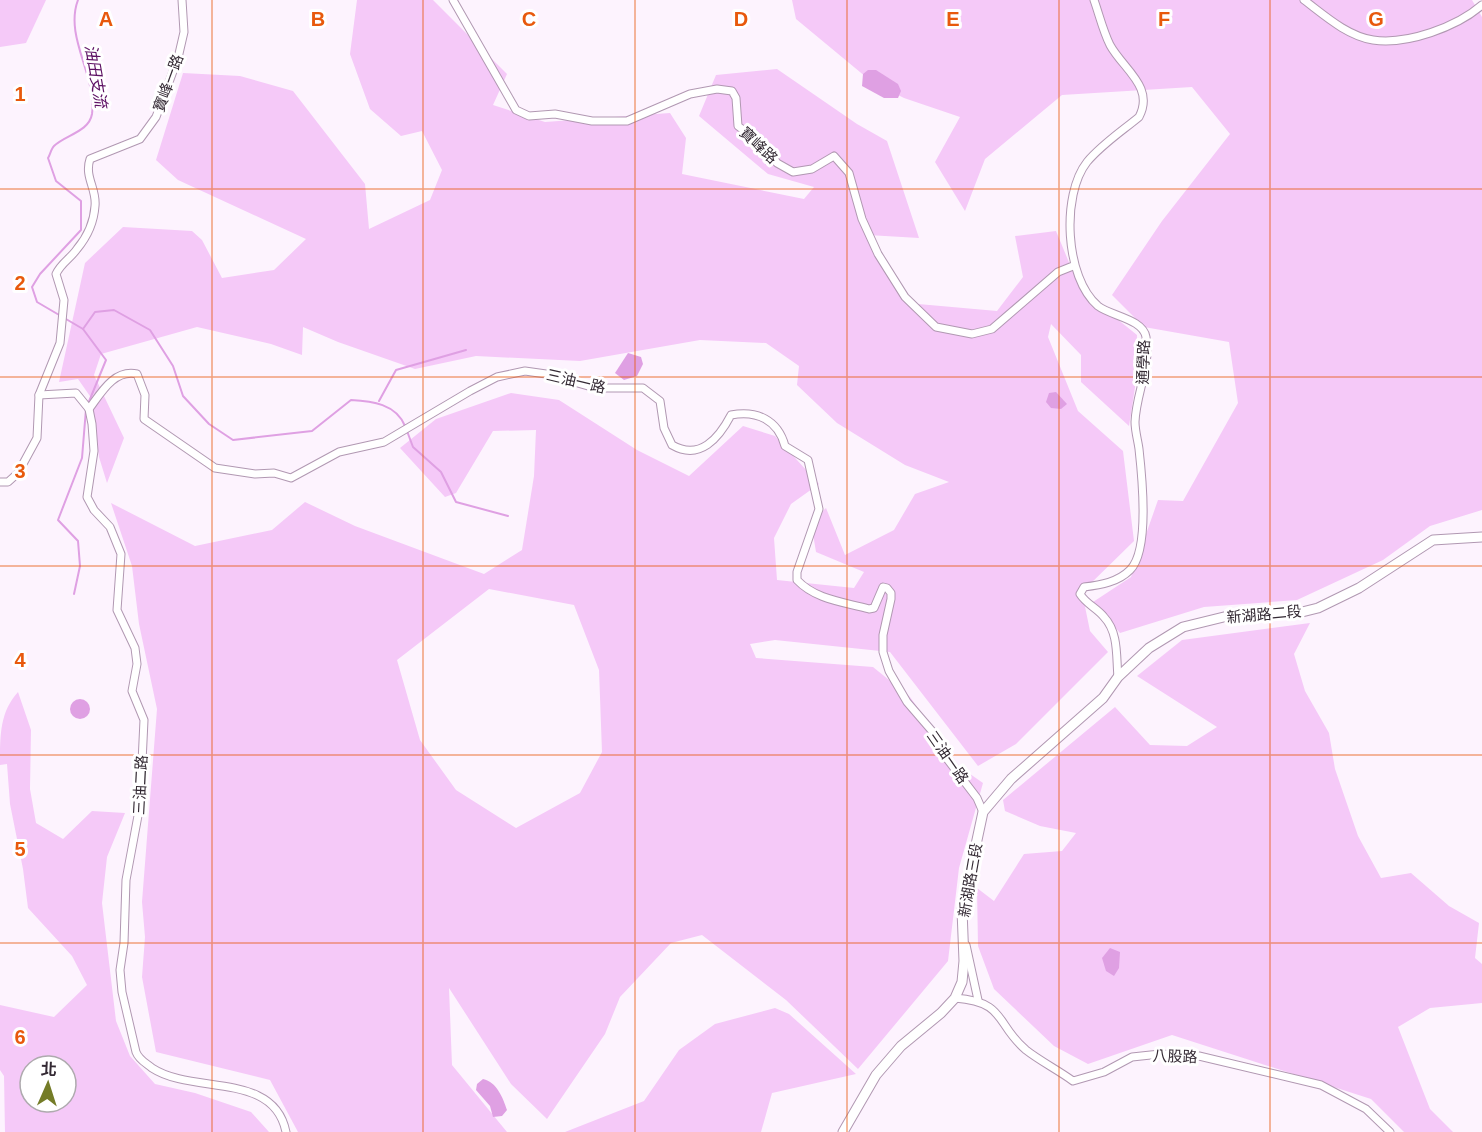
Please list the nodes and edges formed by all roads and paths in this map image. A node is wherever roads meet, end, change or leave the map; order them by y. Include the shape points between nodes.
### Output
1 (182, 0) edge
2 (453, 0) edge
3 (1094, 0) edge
4 (1304, 0) edge
5 (1482, 5) edge
6 (1073, 266) junction
7 (39, 395) junction
8 (89, 410) junction
9 (0, 482) edge
10 (1482, 537) edge
11 (1118, 677) junction
12 (983, 812) junction
13 (962, 925) junction
14 (955, 998) junction
15 (978, 1000) junction
16 (286, 1132) edge
17 (843, 1132) edge
18 (1390, 1132) edge

1 - 7 street, 寶峰一路 via 184,32 156,117 140,140 90,159 87,170 96,204 88,233 56,274 64,300 63,322 60,343
2 - 6 street, 寶峰路 via 516,110 529,116 555,114 627,121 690,94 717,89 732,91 738,126 766,147 777,163 793,172 812,168 834,156 849,173 862,219 878,254 905,297 936,327 972,334 992,329 1058,272
3 - 6 street via 1110,45 1134,75 1144,108 1139,117 1087,162 1072,192
4 - 5 street via 1336,25 1372,40 1425,36
6 - 11 street, 通學路 via 1096,304 1141,326 1146,335 1146,376 1135,422 1142,484 1140,548 1132,569 1101,585 1084,587 1080,594 1114,632
7 - 8 street via 76,393
7 - 9 street, 寶峰一路 via 37,438 18,473 8,482
8 - 12 street, 三油一路 via 105,386 117,377 128,372 137,374 145,395 144,419 163,435 215,468 291,478 339,452 384,442 497,377 525,371 595,388 644,388 660,401 664,428 672,445 686,450 710,445 730,415 766,418 781,432 785,446 808,460 819,504 797,580 824,598 869,609 874,608 884,587 891,592 883,635 889,671 906,702 932,731 938,747
8 - 16 street, 三油二路 via 94,451 87,497 110,527 121,554 117,610 135,648 137,664 132,691 144,720 140,805 126,879 120,970 136,1052 170,1078 226,1086 267,1100 278,1108
10 - 11 street, 新湖路二段 via 1433,540 1359,588 1318,608 1298,613 1236,614 1183,627 1149,648
11 - 12 street, 新湖路三段 via 1097,703 1011,779
12 - 13 street, 新湖路三段
13 - 14 street, 新湖路三段 via 963,974
13 - 15 street
14 - 15 street
14 - 17 street, 新湖路三段 via 901,1046 863,1094
15 - 18 street, 八股路 via 1000,1015 1025,1049 1073,1081 1104,1072 1132,1057 1199,1056 1321,1085 1366,1109

